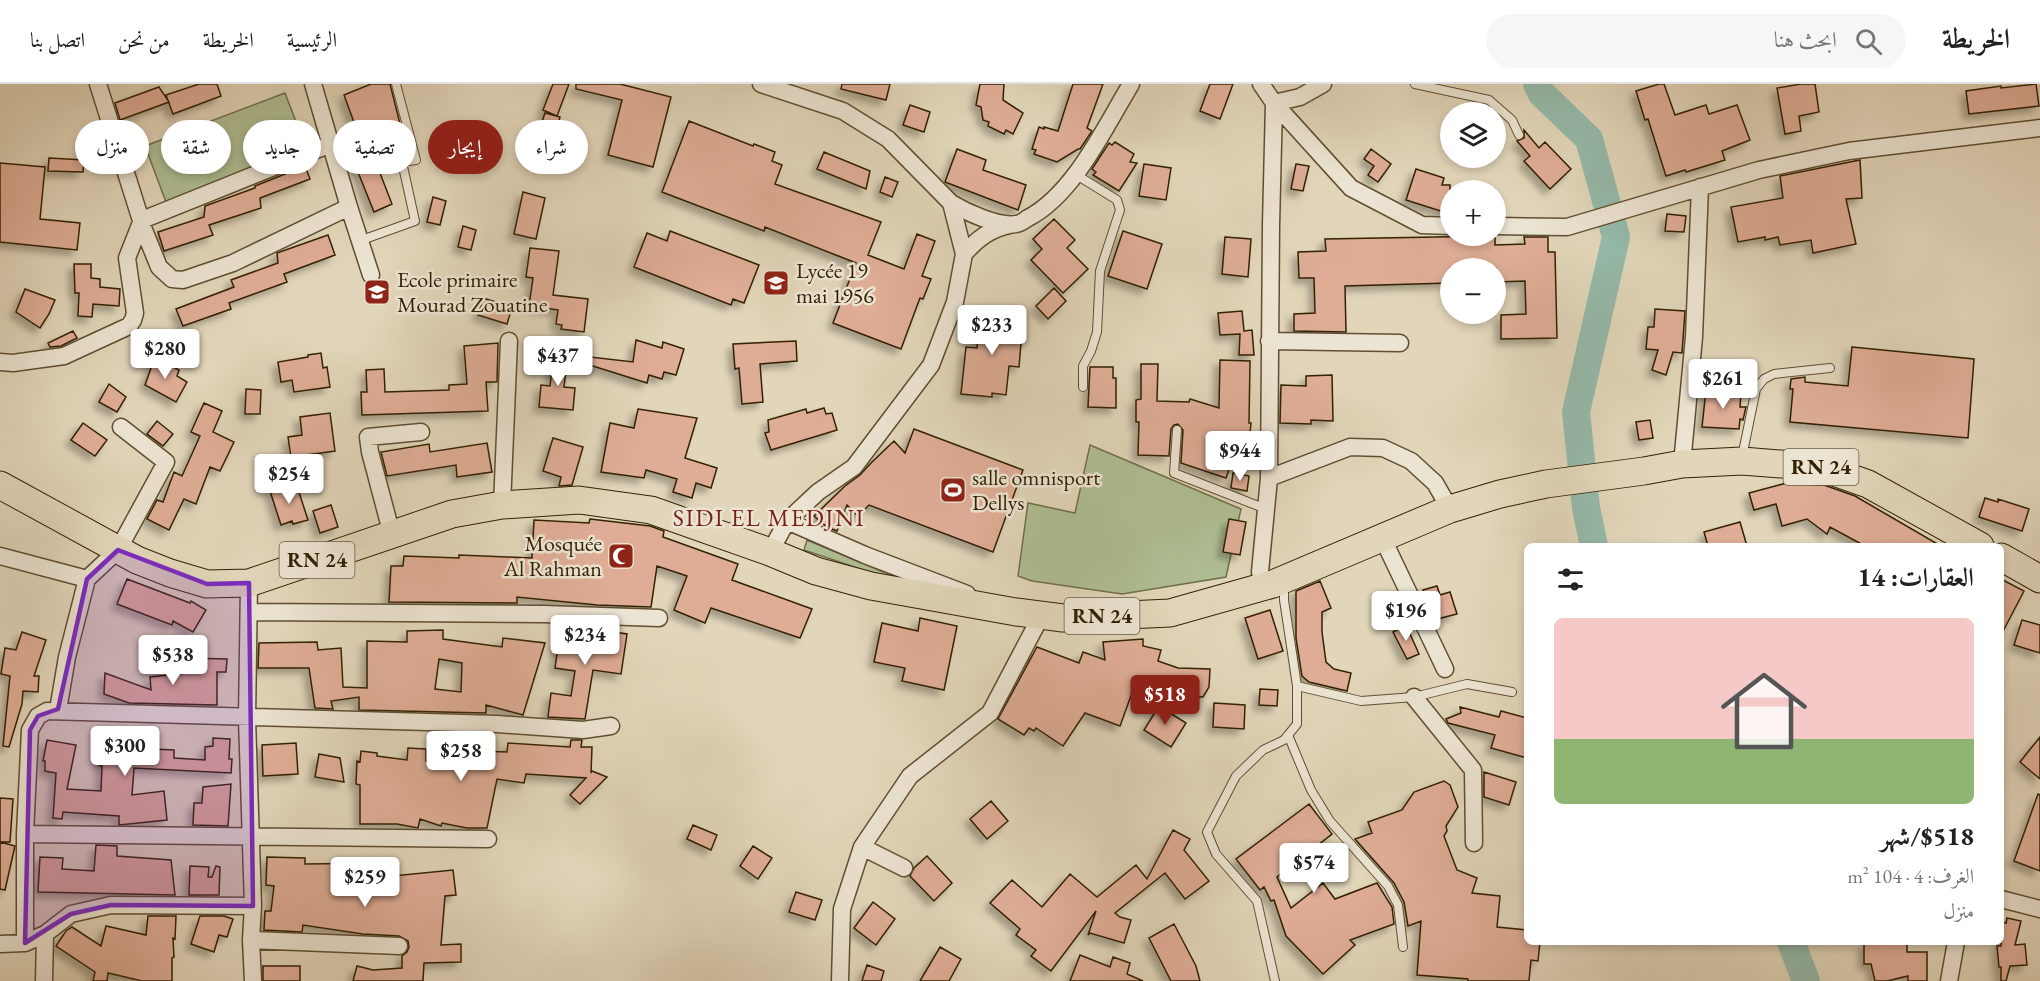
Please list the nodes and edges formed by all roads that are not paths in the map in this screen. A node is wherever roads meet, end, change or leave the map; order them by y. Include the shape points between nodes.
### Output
1 (98, 84) edge
2 (313, 84) edge
3 (396, 84) edge
4 (761, 84) edge
5 (1131, 84) edge
6 (1261, 84) edge
7 (1323, 84) edge
8 (1415, 84) edge
9 (1274, 103) junction
10 (2040, 128) edge
11 (1519, 135) dead end
12 (331, 144) junction
13 (1075, 174) junction
14 (1700, 187) junction
15 (951, 203) junction
16 (349, 207) junction
17 (142, 220) junction
18 (1016, 224) junction
19 (1440, 225) edge
20 (1506, 226) edge
21 (359, 242) junction
22 (964, 254) junction
23 (371, 275) dead end
24 (509, 341) dead end
25 (1269, 341) junction
26 (1400, 342) dead end
27 (0, 362) edge
28 (1830, 368) dead end
29 (1083, 387) dead end
30 (121, 427) dead end
31 (1177, 430) dead end
32 (421, 432) dead end
33 (1742, 461) junction
34 (1682, 464) junction
35 (1269, 478) junction
36 (0, 485) edge
37 (502, 506) junction
38 (1266, 509) junction
39 (1450, 509) junction
40 (787, 521) junction
41 (392, 535) junction
42 (1382, 537) junction
43 (1975, 543) edge
44 (118, 550) junction
45 (770, 552) junction
46 (0, 555) edge
47 (2004, 559) edge
48 (87, 579) junction
49 (2040, 579) edge
50 (249, 583) junction
51 (1274, 583) junction
52 (249, 612) junction
53 (1028, 614) junction
54 (659, 618) dead end
55 (1445, 669) dead end
56 (1297, 686) junction
57 (1512, 692) dead end
58 (1414, 697) junction
59 (58, 710) junction
60 (247, 718) junction
61 (611, 726) dead end
62 (1288, 735) junction
63 (25, 834) junction
64 (249, 835) junction
65 (488, 839) dead end
66 (1474, 843) dead end
67 (862, 847) junction
68 (904, 868) dead end
69 (2004, 900) edge
70 (253, 906) junction
71 (2040, 909) edge
72 (45, 934) junction
73 (251, 940) junction
74 (25, 943) junction
75 (0, 944) edge
76 (1955, 945) edge
77 (399, 946) dead end
78 (1403, 947) dead end
79 (44, 981) edge
80 (253, 981) edge
81 (840, 981) edge
82 (1275, 981) edge
83 (1949, 981) edge

1 - 17 street
2 - 12 street
3 - 21 lane via 416,160 402,162 415,221
4 - 15 street via 843,111 888,140
5 - 13 street
6 - 9 street
7 - 9 street via 1300,97
8 - 11 lane via 1489,100 1512,120
9 - 19 street via 1352,188 1422,225
9 - 25 street
10 - 14 street via 1850,151
12 - 16 street
12 - 17 street
13 - 18 street via 1055,199
13 - 29 lane via 1117,200 1120,210 1100,271 1097,332 1083,366
14 - 20 street via 1567,227
14 - 34 street via 1694,337
15 - 18 street via 971,214
15 - 22 street
16 - 17 street via 233,263 183,280 167,276 159,267
16 - 21 street
17 - 27 street via 127,258 135,313 129,326 64,356
18 - 22 street via 986,233
21 - 23 street
22 - 40 street via 955,302 930,365 854,468 818,492
24 - 37 street
25 - 26 street
25 - 35 street
28 - 33 lane via 1764,379 1756,389
30 - 44 street via 166,462
31 - 38 lane via 1174,473
32 - 41 street via 368,437
33 - 34 main road, RN 24
33 - 43 main road, RN 24 via 1820,467 1868,484
34 - 39 main road, RN 24 via 1546,484
35 - 38 street
35 - 39 street via 1350,447 1383,448 1411,461 1435,483
36 - 44 main road, RN 24
37 - 41 main road, RN 24 via 452,514
37 - 45 main road, RN 24 via 579,500 651,510
38 - 51 street via 1260,572
39 - 42 main road, RN 24
40 - 45 street
40 - 53 street via 866,555
41 - 50 main road, RN 24
42 - 51 main road, RN 24
42 - 55 street
44 - 48 street
44 - 50 main road, RN 24 via 207,584
45 - 53 main road, RN 24 via 816,571 871,586
46 - 48 street
47 - 49 main road
48 - 59 street
50 - 52 street
51 - 53 main road, RN 24 via 1170,613 1063,618
51 - 56 lane via 1284,600
52 - 54 street
52 - 60 street
53 - 67 street via 990,713 910,776
56 - 58 lane via 1361,701
56 - 62 lane via 1297,724
57 - 58 lane via 1467,684
58 - 66 street via 1473,770
59 - 60 street
59 - 63 street via 38,716 30,730
60 - 61 street via 583,730
60 - 64 street
62 - 78 lane via 1311,790 1330,821 1388,886 1398,905
62 - 82 lane via 1263,750 1236,776 1207,832 1216,854 1257,901
63 - 64 street
63 - 74 street
64 - 65 street
64 - 70 street
67 - 68 street
67 - 81 street via 842,909
69 - 71 street
70 - 72 street via 111,905 70,914
70 - 73 street
72 - 74 street
72 - 79 street
73 - 77 street
73 - 80 street
74 - 75 street
76 - 83 street

